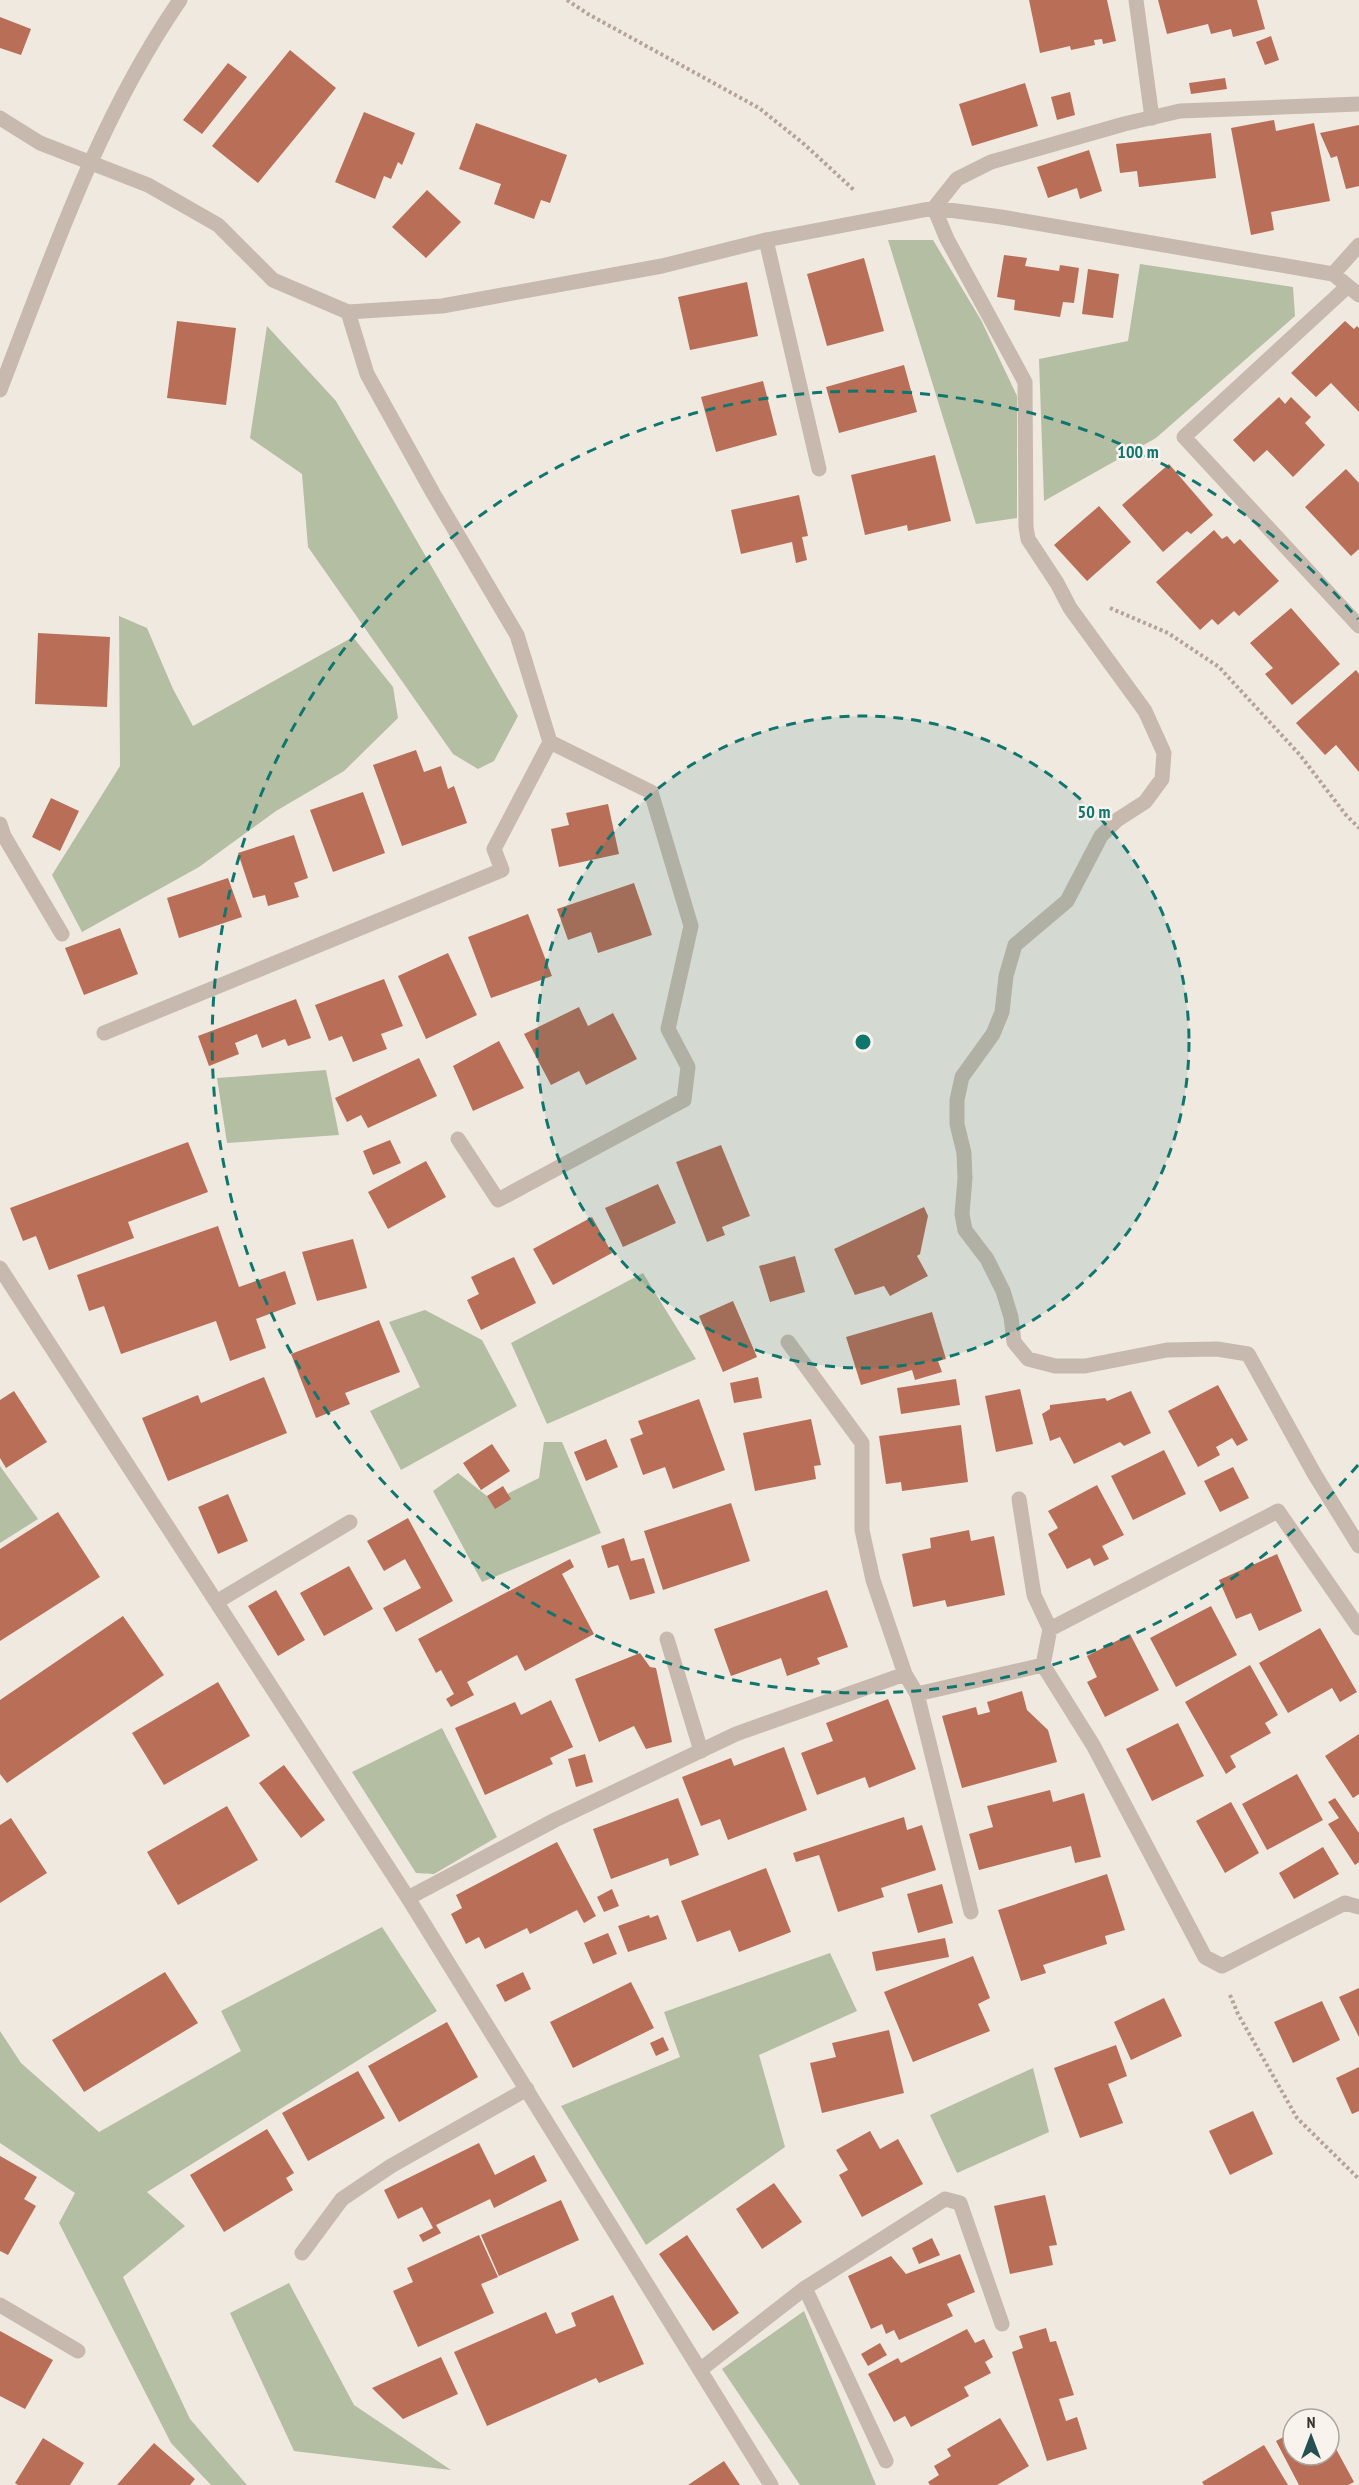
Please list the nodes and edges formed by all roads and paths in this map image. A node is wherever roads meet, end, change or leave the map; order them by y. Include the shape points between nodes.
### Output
1 (180, 0) edge
2 (567, 0) edge
3 (1136, 0) edge
4 (1359, 104) edge
5 (0, 118) edge
6 (1152, 118) junction
7 (88, 163) junction
8 (934, 208) junction
9 (882, 217) junction
10 (766, 240) junction
11 (1359, 244) edge
12 (1333, 274) junction
13 (1354, 290) edge
14 (348, 312) junction
15 (0, 390) edge
16 (819, 469) dead end
17 (1058, 584) junction
18 (1359, 626) edge
19 (550, 742) junction
20 (0, 824) edge
21 (1359, 828) edge
22 (62, 934) dead end
23 (104, 1033) dead end
24 (458, 1139) dead end
25 (0, 1268) edge
26 (788, 1342) dead end
27 (1019, 1499) dead end
28 (350, 1522) dead end
29 (1359, 1546) edge
30 (218, 1601) junction
31 (1359, 1628) edge
32 (1050, 1629) junction
33 (667, 1639) dead end
34 (1043, 1665) junction
35 (905, 1674) junction
36 (917, 1694) junction
37 (701, 1751) junction
38 (408, 1898) junction
39 (1359, 1907) edge
40 (971, 1912) dead end
41 (1222, 1966) junction
42 (527, 2089) junction
43 (1359, 2179) edge
44 (302, 2253) dead end
45 (805, 2288) junction
46 (0, 2305) edge
47 (1002, 2324) dead end
48 (78, 2351) dead end
49 (700, 2370) junction
50 (886, 2462) dead end
51 (771, 2485) edge

1 - 7 street via 150,43
2 - 9 path via 759,108
3 - 6 street
4 - 6 street via 1180,111
5 - 7 street via 40,143
6 - 8 street via 991,162 957,179
7 - 14 street via 148,185 218,225 273,280
7 - 15 street
8 - 9 street
8 - 12 street
8 - 17 street via 946,239 1025,382 1026,527 1028,539
9 - 10 street
10 - 14 street via 662,266 442,306
10 - 16 street
11 - 12 street
12 - 13 street
13 - 18 street via 1184,437
14 - 19 street via 367,374 517,635
17 - 21 path via 1168,633 1219,667 1300,755
17 - 29 street via 1070,608 1145,711 1164,753 1162,778 1145,802 1101,836 1066,901 1015,945 1002,1012 993,1034 962,1077 957,1100 957,1125 964,1153 965,1230 987,1259 1003,1291 1014,1342 1028,1359 1055,1366 1085,1366 1167,1350 1217,1349 1248,1354
19 - 23 street via 494,849 502,870
19 - 24 street via 651,792 691,926 668,1029 688,1067 684,1100 498,1200
20 - 22 street
25 - 30 street
26 - 35 street via 862,1443 862,1530 873,1580
27 - 32 street via 1034,1595
28 - 30 street
30 - 38 street
31 - 32 street via 1278,1511
32 - 34 street
33 - 37 street
34 - 36 street
34 - 41 street via 1093,1745 1205,1957
35 - 36 street
35 - 37 street via 736,1734
36 - 40 street
37 - 38 street via 555,1820
38 - 42 street
39 - 41 street via 1345,1903
41 - 43 path via 1238,2014 1298,2118
42 - 44 street via 391,2166 342,2199
42 - 49 street
45 - 47 street via 945,2199 960,2203
45 - 49 street
45 - 50 street
46 - 48 street
49 - 51 street

